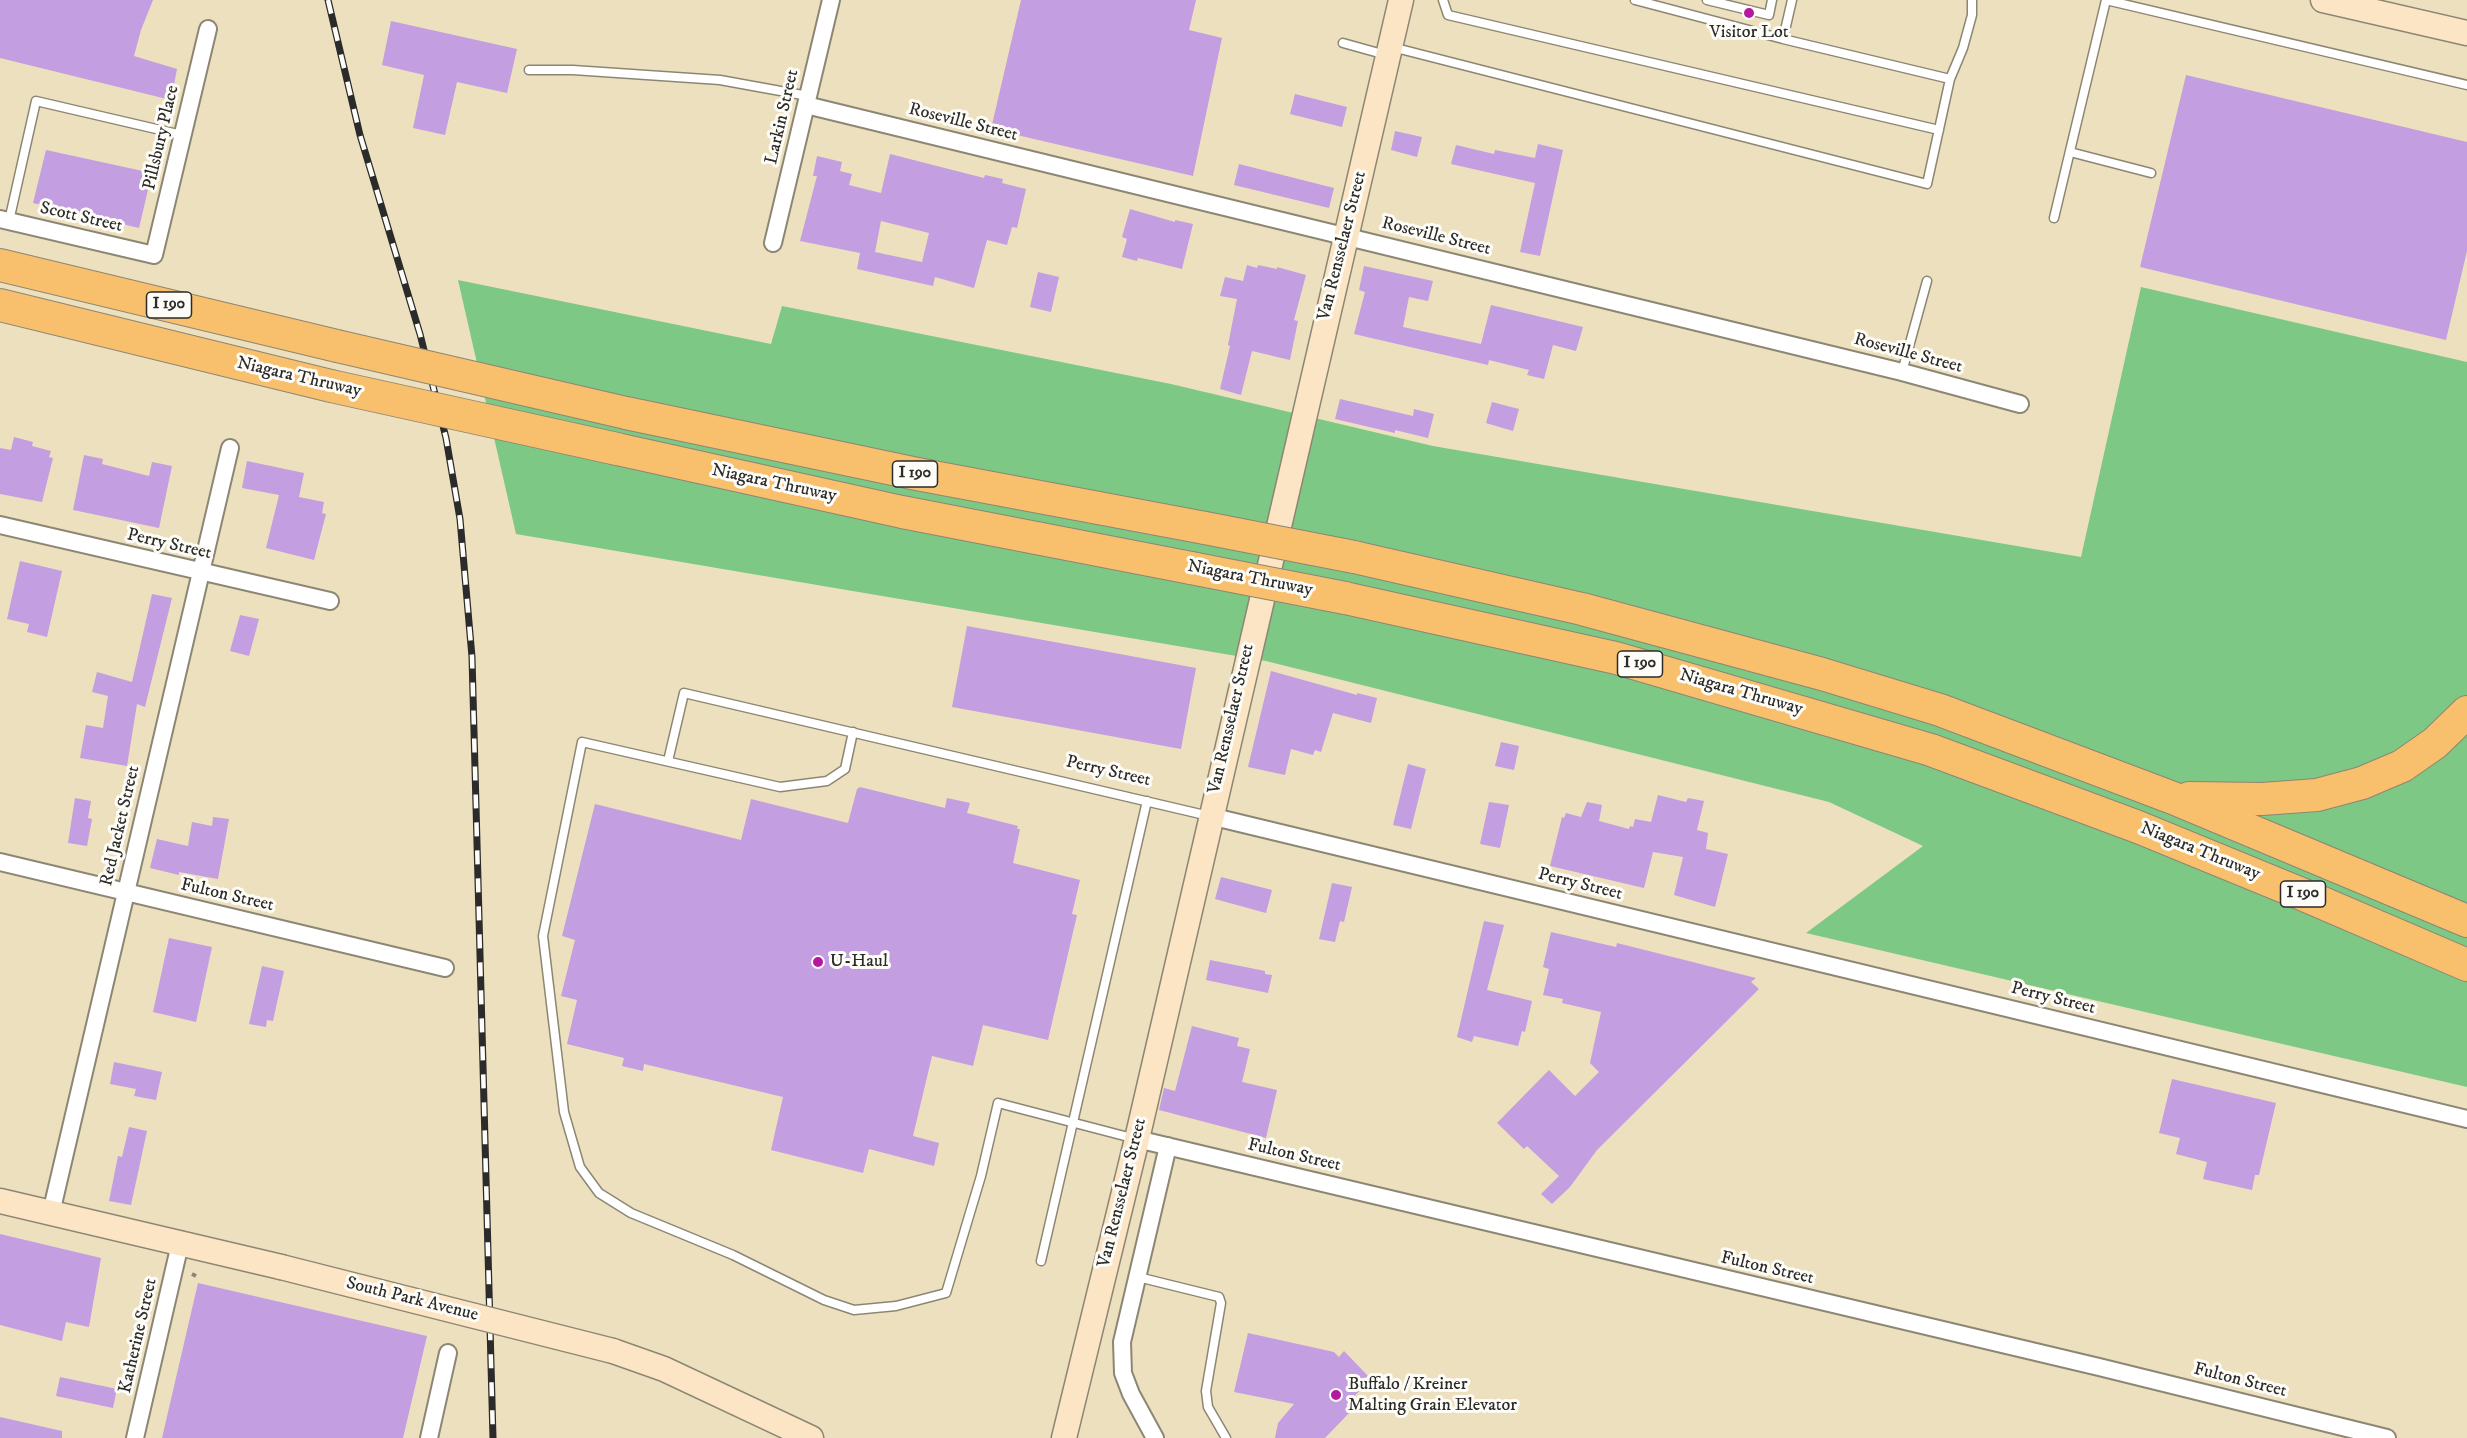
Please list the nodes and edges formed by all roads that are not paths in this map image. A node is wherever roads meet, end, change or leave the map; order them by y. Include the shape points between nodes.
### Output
1 (831, 0) edge
2 (1401, 0) edge
3 (1443, 0) edge
4 (1635, 0) edge
5 (1707, 0) edge
6 (1772, 0) edge
7 (1792, 0) edge
8 (1972, 0) edge
9 (2106, 0) edge
10 (2323, 0) edge
11 (1717, 1) edge
12 (2386, 7) edge
13 (208, 29) dead end
14 (2467, 33) edge
15 (1783, 39) junction
16 (1343, 43) dead end
17 (1388, 50) junction
18 (529, 70) dead end
19 (1950, 80) junction
20 (2467, 85) edge
21 (807, 100) junction
22 (1939, 130) junction
23 (182, 135) junction
24 (2070, 152) junction
25 (2151, 173) dead end
26 (2054, 218) dead end
27 (5, 220) edge
28 (1344, 235) junction
29 (773, 243) dead end
30 (154, 255) joint
31 (0, 265) edge
32 (1927, 281) dead end
33 (0, 305) edge
34 (1902, 372) junction
35 (2020, 405) dead end
36 (230, 448) dead end
37 (0, 525) edge
38 (201, 573) junction
39 (330, 601) dead end
40 (2467, 712) edge
41 (853, 732) junction
42 (668, 761) junction
43 (2173, 798) junction
44 (1147, 801) junction
45 (1210, 816) junction
46 (0, 862) edge
47 (126, 892) junction
48 (2467, 921) edge
49 (2467, 965) edge
50 (445, 968) dead end
51 (2467, 1119) edge
52 (1072, 1122) junction
53 (1137, 1139) junction
54 (1168, 1146) junction
55 (0, 1201) edge
56 (51, 1213) junction
57 (180, 1244) junction
58 (1041, 1261) dead end
59 (1138, 1277) junction
60 (448, 1353) dead end
61 (135, 1438) edge
62 (429, 1438) edge
63 (811, 1438) edge
64 (1064, 1438) edge
65 (1155, 1438) edge
66 (1226, 1438) edge
67 (2388, 1438) edge

1 - 21 street, Larkin Street
2 - 17 street, Van Rensselaer Street
3 - 22 lane via 1448,15
4 - 15 lane
5 - 11 lane
6 - 11 lane via 1769,15
7 - 15 lane
8 - 19 lane via 1964,48
9 - 20 lane
9 - 24 lane
10 - 12 street
12 - 14 street
13 - 23 street, Pillsbury Place
15 - 19 lane
16 - 17 lane
17 - 22 lane via 1927,184
17 - 28 street, Van Rensselaer Street
18 - 21 lane via 720,80
19 - 22 lane
21 - 28 street, Roseville Street
21 - 29 street, Larkin Street
23 - 27 lane via 36,101
23 - 30 street, Pillsbury Place
24 - 25 lane
24 - 26 lane
27 - 30 street, Scott Street
28 - 34 street, Roseville Street
28 - 45 street, Van Rensselaer Street
31 - 43 highway, I 190, bridge via 626,413 917,474 1354,557 1582,609 1940,710
32 - 34 lane
33 - 49 highway, Niagara Thruway / I 190, bridge via 331,386 902,512 1345,598 1616,657 1931,750 2138,827
34 - 35 street, Roseville Street
36 - 38 street, Red Jacket Street
37 - 38 street, Perry Street
38 - 39 street, Perry Street
38 - 47 street, Red Jacket Street
40 - 43 highway via 2435,743 2402,766 2362,783 2317,795
41 - 42 lane via 845,769 827,781 780,788
41 - 42 lane, Perry Street via 684,693
41 - 44 lane, Perry Street
42 - 52 lane via 582,742 543,936 564,1112 580,1167 599,1192 631,1213 733,1255 824,1300 854,1310 896,1306 946,1293 998,1103
43 - 48 highway, I 190
44 - 45 lane, Perry Street
44 - 52 lane
45 - 51 street, Perry Street
45 - 53 street, Van Rensselaer Street
46 - 47 street, Fulton Street
47 - 50 street, Fulton Street
47 - 56 street, Red Jacket Street
52 - 53 lane
52 - 58 lane
53 - 54 street, Fulton Street
53 - 64 street, Van Rensselaer Street
54 - 59 street
54 - 67 street, Fulton Street
55 - 56 street, South Park Avenue
56 - 57 street, South Park Avenue
57 - 61 street, Katherine Street
57 - 63 street, South Park Avenue, bridge via 614,1350 664,1369
59 - 65 street via 1122,1342 1123,1373
59 - 66 lane via 1219,1297 1206,1390 1209,1407
60 - 62 street

